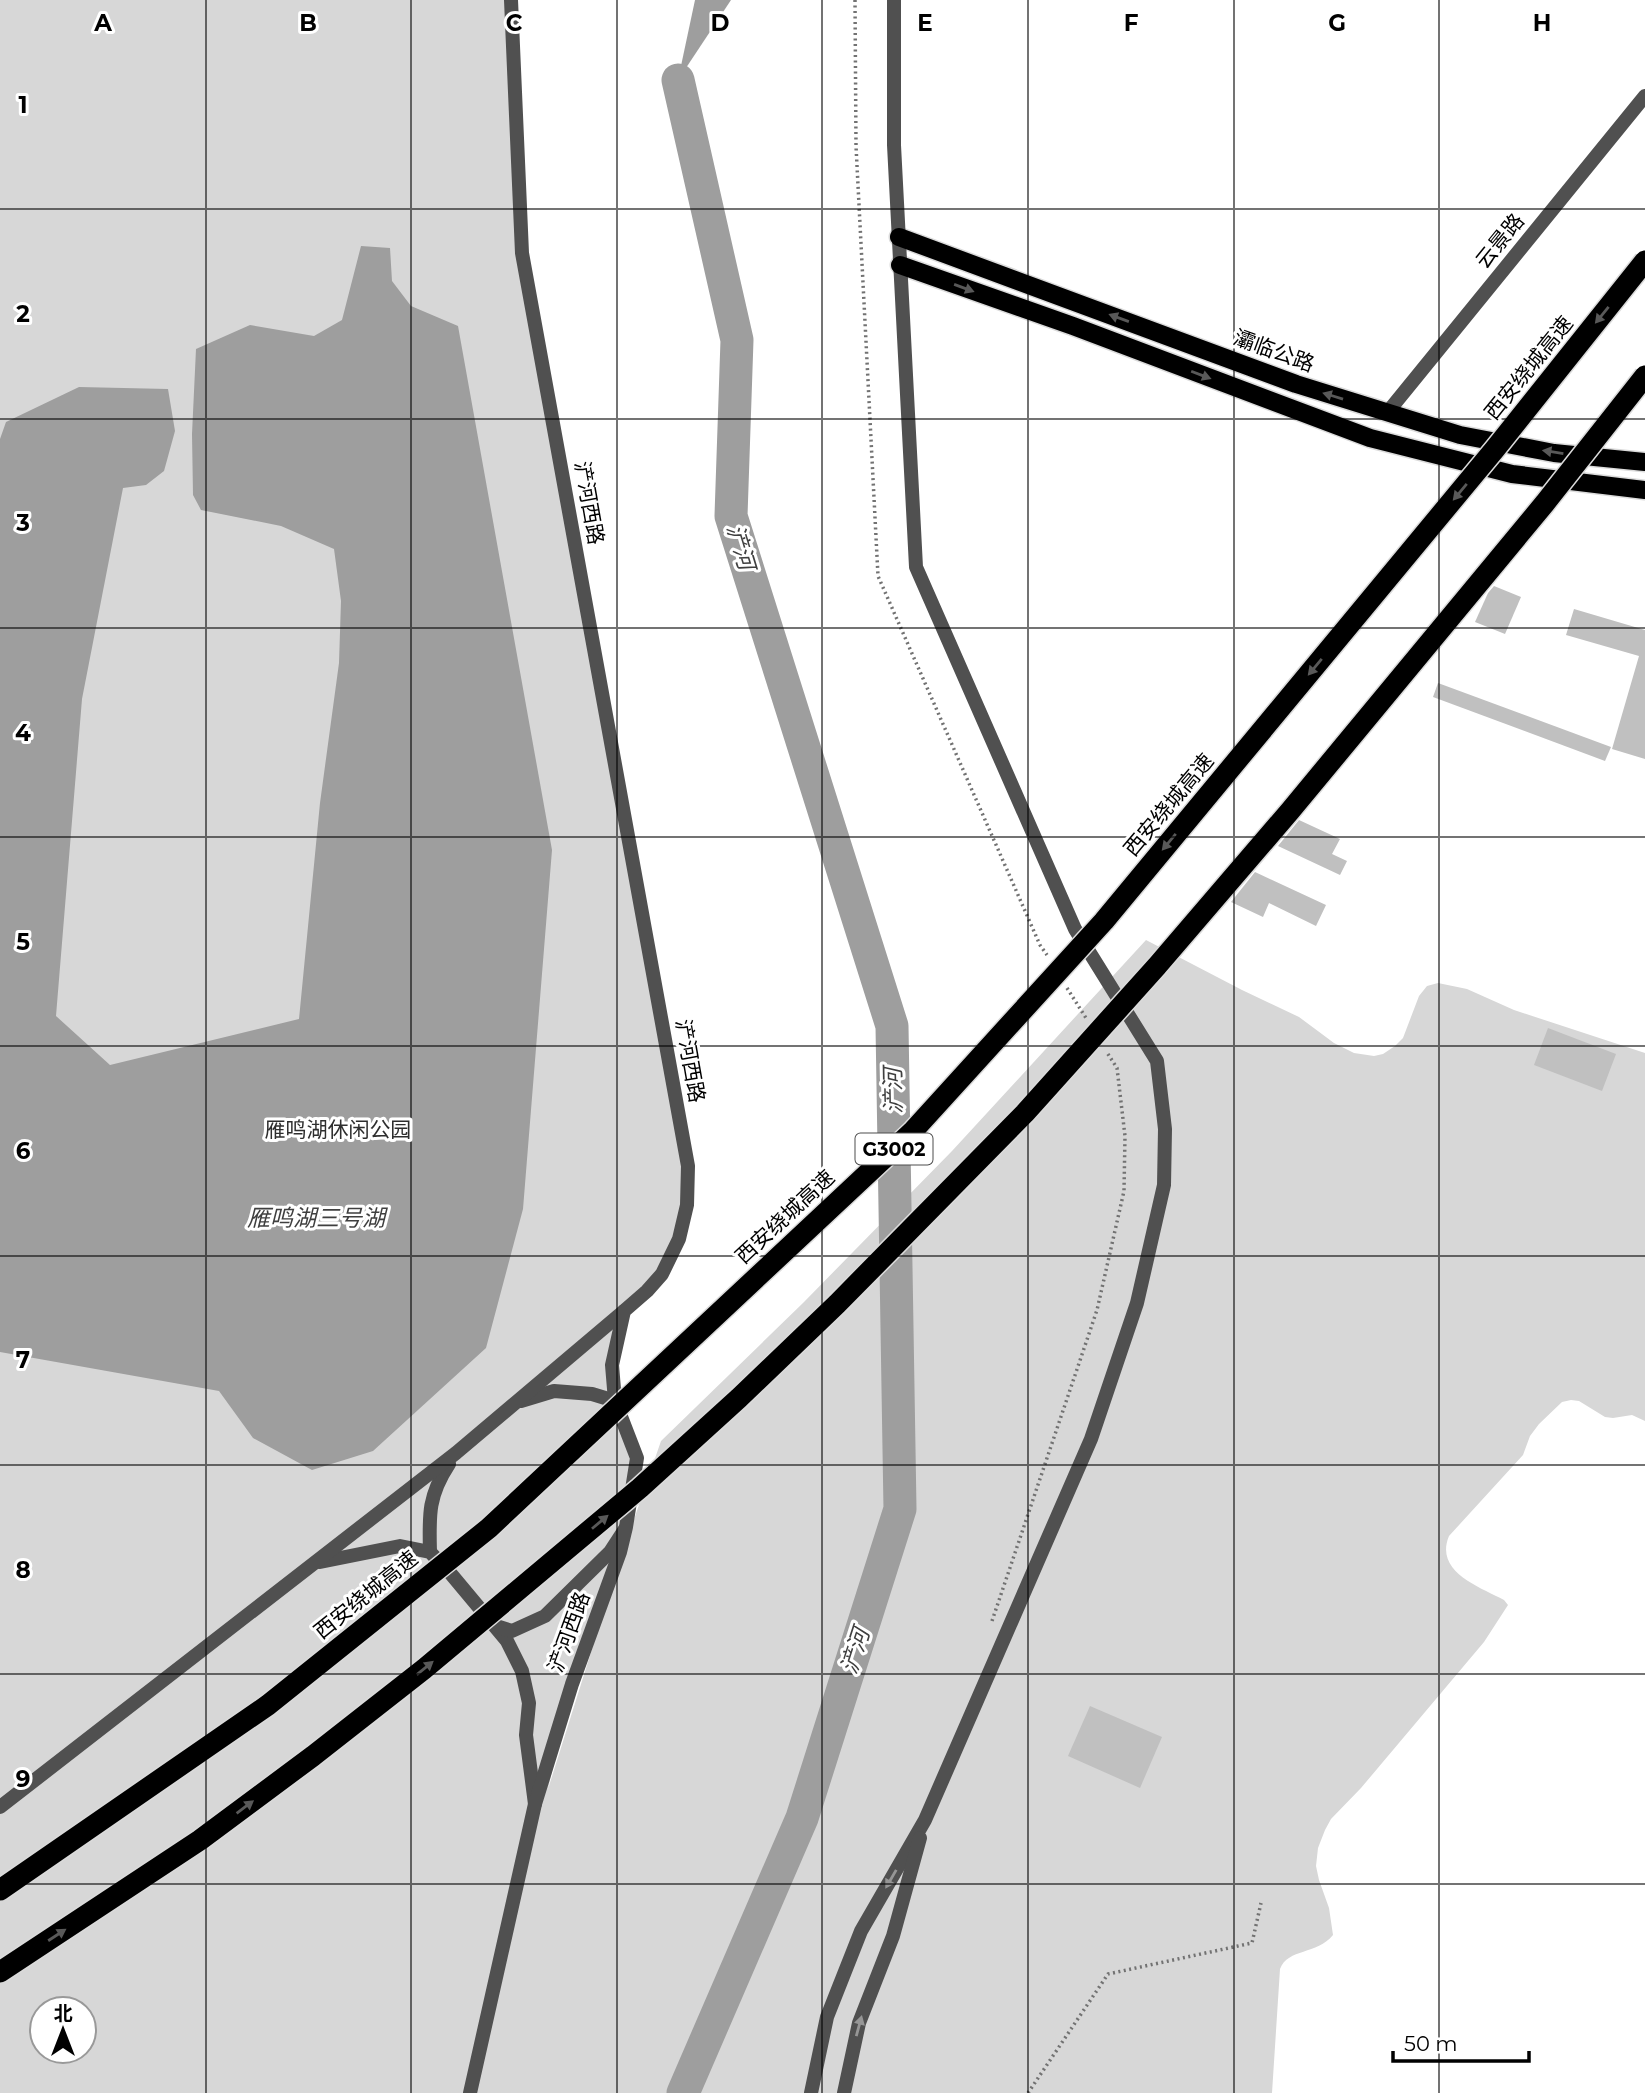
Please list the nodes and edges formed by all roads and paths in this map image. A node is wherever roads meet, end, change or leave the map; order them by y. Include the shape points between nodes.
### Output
1 (512, 0) edge
2 (894, 0) edge
3 (1645, 96) edge
4 (899, 237) junction
5 (1645, 261) edge
6 (900, 265) junction
7 (1645, 376) edge
8 (1387, 412) junction
9 (1645, 462) edge
10 (1645, 490) edge
11 (1040, 945) dead end
12 (1047, 956) dead end
13 (1061, 978) dead end
14 (1089, 1023) dead end
15 (1103, 1045) dead end
16 (624, 1311) junction
17 (615, 1401) junction
18 (516, 1403) junction
19 (456, 1453) junction
20 (626, 1527) junction
21 (430, 1552) junction
22 (315, 1563) junction
23 (494, 1626) junction
24 (990, 1627) dead end
25 (535, 1804) junction
26 (0, 1807) edge
27 (925, 1820) junction
28 (0, 1890) edge
29 (1261, 1903) dead end
30 (0, 1972) edge
31 (470, 2093) edge
32 (811, 2093) edge
33 (845, 2093) edge
34 (1028, 2093) edge

1 - 16 street, 浐河西路 via 522,253 688,1166 687,1205 679,1239 662,1274
2 - 4 street
3 - 8 street, 云景路
4 - 6 street
8 -> 4 main road, 灞临公路 via 1296,384
5 -> 28 highway, 西安绕城高速 / G3002, bridge via 1104,921 912,1132 489,1528 268,1705
6 -> 10 main road via 1370,438 1512,474
6 - 27 street via 916,567 1075,929 1157,1061 1165,1129 1164,1185 1119,1362 1091,1439
30 -> 7 highway, G3002, bridge via 200,1840 424,1669 640,1488 827,1313 1026,1112 1157,966 1299,801
9 -> 8 main road, 灞临公路 via 1554,453 1460,435
11 - 12 path
13 - 14 path
15 - 24 path via 1117,1068 1125,1136 1124,1191 1079,1369
16 - 17 street, 浐河西路 via 612,1365
16 - 18 street
17 - 18 street via 554,1391
17 - 20 street, 浐河西路 via 637,1458
18 - 19 street
19 - 21 street via 438,1482 429,1513
19 - 22 street
20 - 23 street via 610,1552 545,1616 512,1631
20 - 25 street, 浐河西路
21 - 22 street via 400,1546
21 - 23 street
22 - 26 street
23 - 25 street via 522,1671 529,1703 526,1735
25 - 31 street, 浐河西路
27 -> 32 street via 861,1931 827,2017
33 -> 27 street via 859,2023 893,1936
29 - 34 path via 1252,1943 1108,1974

